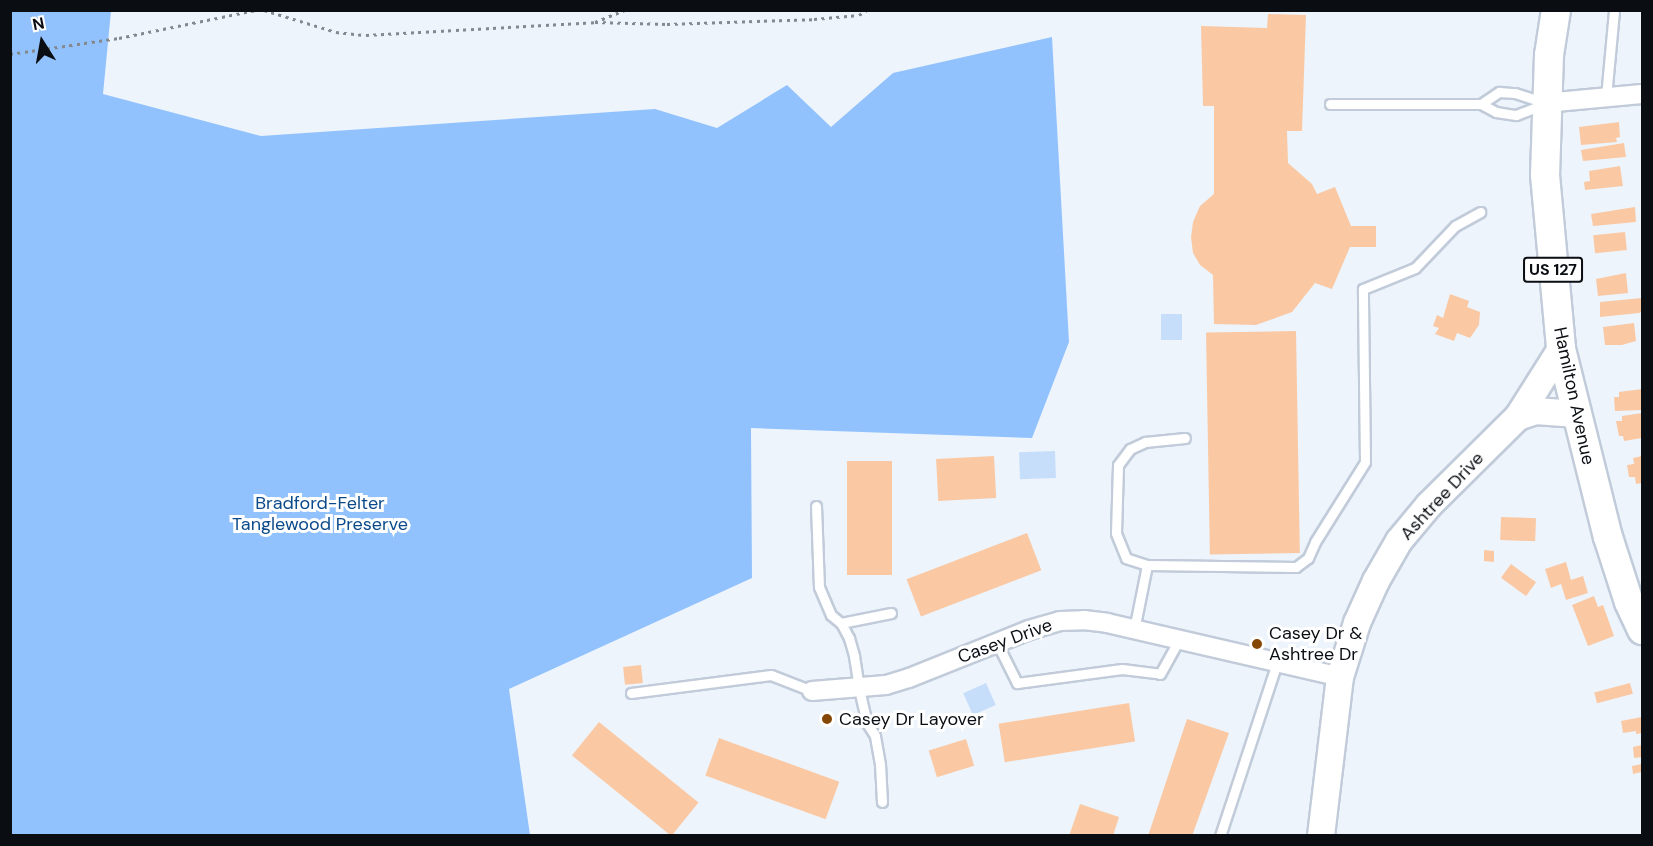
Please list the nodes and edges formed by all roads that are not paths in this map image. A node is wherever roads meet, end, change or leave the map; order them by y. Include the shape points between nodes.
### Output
1 (1556, 10) edge
2 (1614, 10) edge
3 (1642, 94) edge
4 (1606, 97) junction
5 (1330, 104) dead end
6 (1481, 104) junction
7 (1545, 104) junction
8 (1480, 212) dead end
9 (1561, 349) junction
10 (1577, 414) junction
11 (1518, 417) junction
12 (1185, 438) dead end
13 (816, 506) dead end
14 (1147, 566) junction
15 (891, 613) dead end
16 (841, 623) junction
17 (1134, 630) junction
18 (1642, 630) edge
19 (1179, 640) junction
20 (997, 643) junction
21 (1277, 663) junction
22 (1340, 677) junction
23 (859, 689) junction
24 (812, 691) joint
25 (631, 693) dead end
26 (882, 802) dead end
27 (1220, 836) edge
28 (1321, 836) edge

1 - 7 main road, Hamilton Avenue / US 127
2 - 4 lane
3 - 4 street
4 - 7 street
5 - 6 lane
6 - 7 lane via 1496,112 1516,115
6 - 7 lane via 1499,92 1515,93
7 - 9 main road, Hamilton Avenue / US 127 via 1546,192
8 - 14 lane via 1455,226 1415,267 1363,289 1365,462 1308,558 1296,567
9 - 10 main road, Hamilton Avenue / US 127
9 - 11 street, Ashtree Drive
10 - 11 street via 1534,411
10 - 18 main road, Hamilton Avenue / US 127 via 1608,537
11 - 22 street, Ashtree Drive via 1429,505 1399,541 1357,623
12 - 14 lane via 1145,442 1130,449 1118,465 1116,533 1126,558
13 - 16 lane via 819,586 831,615
14 - 17 lane
15 - 16 lane
16 - 23 lane via 855,656
17 - 19 street, Casey Drive
17 - 20 street, Casey Drive via 1084,620 1060,621
19 - 20 lane via 1160,674 1122,669 1017,683
19 - 21 street, Casey Drive
20 - 23 street, Casey Drive via 909,678
21 - 22 street, Casey Drive
21 - 27 lane
22 - 28 street, Ashtree Drive
23 - 24 street, Casey Drive
23 - 26 lane via 867,723 875,736
24 - 25 lane via 771,675

